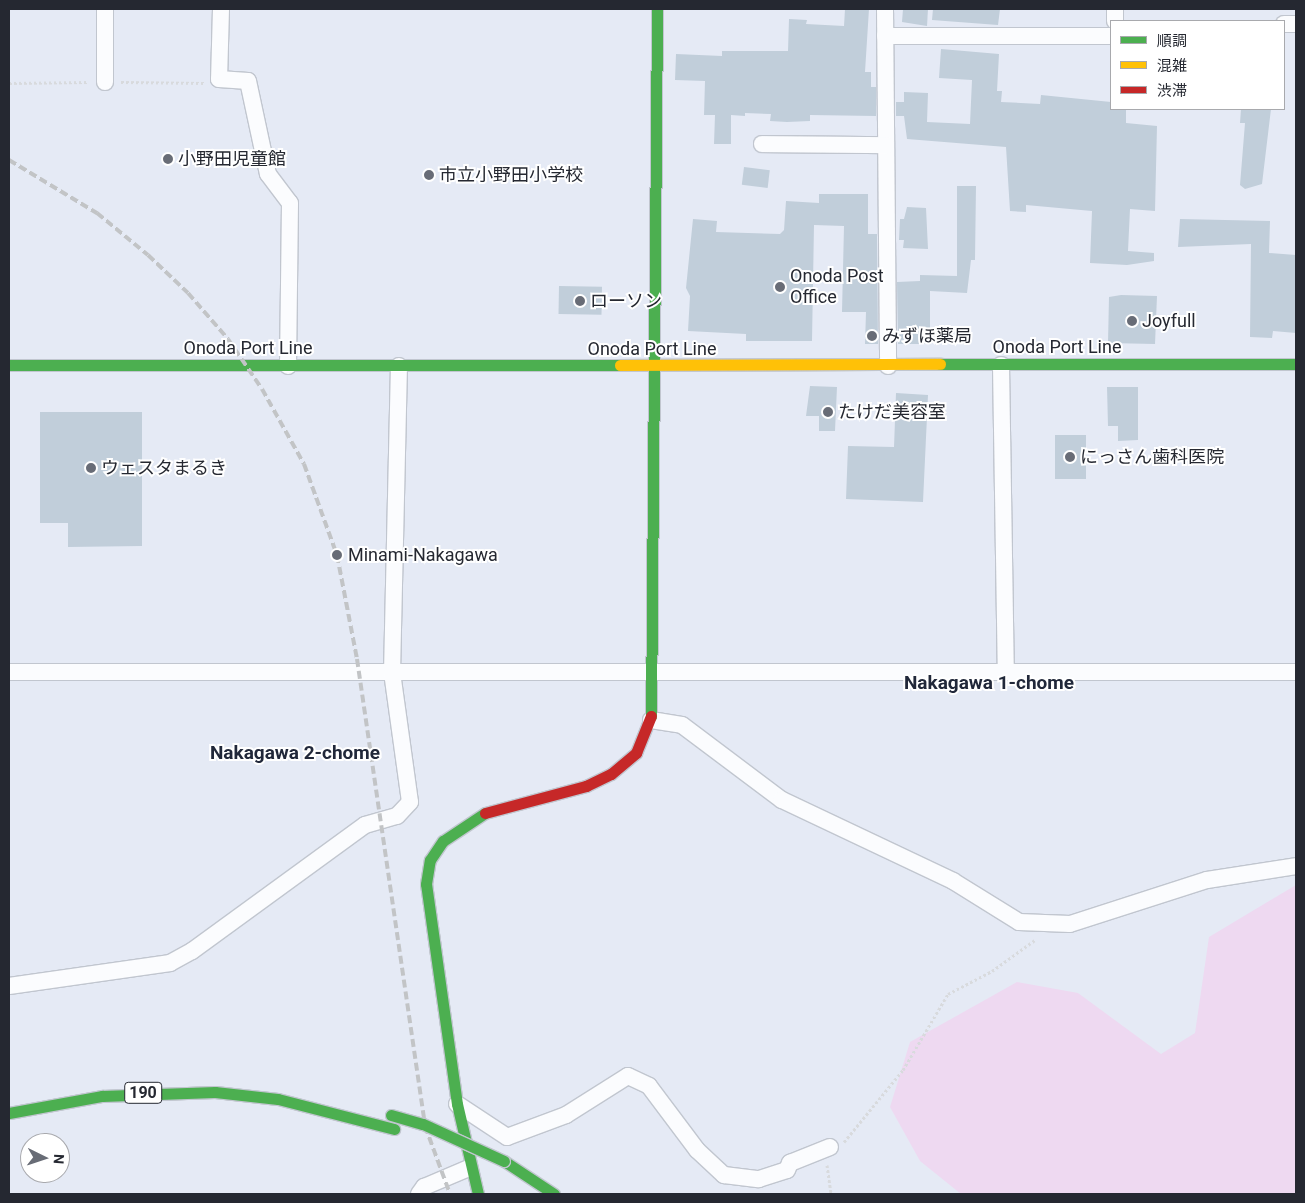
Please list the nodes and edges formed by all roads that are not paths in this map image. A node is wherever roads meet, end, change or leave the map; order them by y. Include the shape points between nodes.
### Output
1 (104, 9) edge
2 (221, 9) edge
3 (656, 9) edge
4 (885, 9) edge
5 (885, 36) junction
6 (1110, 36) edge
7 (105, 82) dead end
8 (762, 144) dead end
9 (886, 145) junction
10 (1296, 364) edge
11 (9, 365) edge
12 (1001, 365) junction
13 (288, 366) junction
14 (399, 366) junction
15 (888, 366) junction
16 (655, 367) junction
17 (9, 672) edge
18 (652, 672) junction
19 (1006, 672) junction
20 (1296, 672) edge
21 (392, 673) junction
22 (651, 720) junction
23 (1296, 866) edge
24 (9, 986) edge
25 (278, 1099) junction
26 (457, 1104) junction
27 (9, 1113) edge
28 (398, 1131) dead end
29 (830, 1147) road end
30 (454, 1154) dead end
31 (469, 1168) junction
32 (487, 1172) dead end
33 (419, 1194) edge
34 (478, 1194) edge
35 (554, 1194) edge

1 - 7 street
2 - 13 street via 219,79 248,81 268,174 290,203
3 - 16 main road
4 - 5 street
5 - 6 street
5 - 9 street
8 - 9 street
9 - 15 street
10 - 12 main road, Onoda Port Line
11 - 13 main road, Onoda Port Line
12 - 15 main road, Onoda Port Line
12 - 19 street
13 - 14 main road, Onoda Port Line
14 - 16 main road, Onoda Port Line
14 - 21 street
15 - 16 main road, Onoda Port Line
16 - 18 main road
17 - 21 street
18 - 19 street
18 - 21 street
18 - 22 main road
19 - 20 street
21 - 24 street via 410,802 397,816 365,825 192,951 170,963
22 - 23 street via 682,726 782,800 954,882 1002,914 1040,925 1103,916 1207,880
22 - 26 main road via 636,754 611,774 586,786 477,815 443,840 430,860 426,884 428,916
25 - 27 main road, 190 via 215,1092 161,1092 102,1096
25 - 28 main road, 190
25 - 35 main road, bridge via 358,1106 423,1124 504,1161
26 - 29 street via 507,1137 566,1115 628,1076 649,1086 697,1150 724,1175 759,1179 787,1170 790,1163
26 - 31 main road
30 - 32 main road
31 - 33 street via 424,1187
31 - 34 main road

